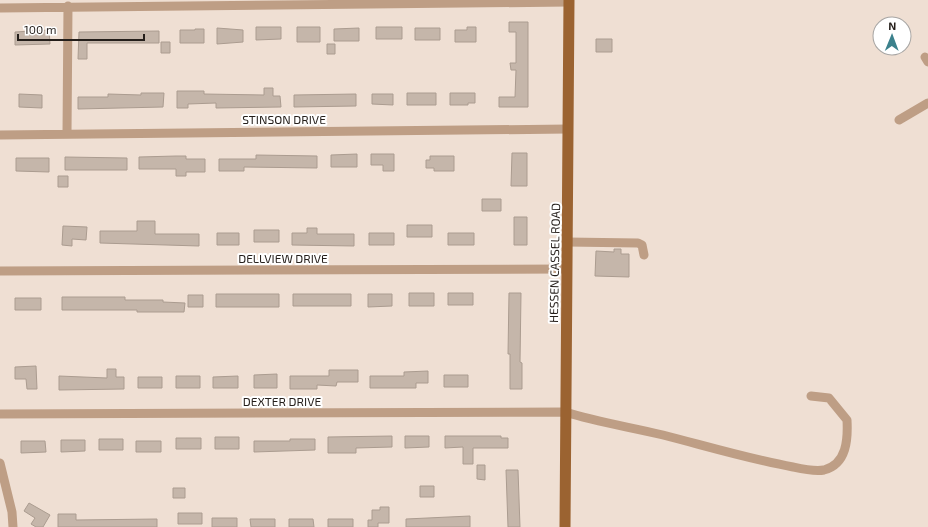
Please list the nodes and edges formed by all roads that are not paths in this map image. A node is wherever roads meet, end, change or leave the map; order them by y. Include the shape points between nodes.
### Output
1 (569, 1) edge
2 (68, 6) junction
3 (0, 8) edge
4 (928, 104) edge
5 (899, 120) dead end
6 (568, 129) junction
7 (67, 133) junction
8 (0, 135) edge
9 (567, 242) junction
10 (644, 255) dead end
11 (567, 269) junction
12 (0, 271) edge
13 (811, 396) dead end
14 (565, 412) junction
15 (0, 414) edge
16 (0, 463) edge
17 (13, 527) edge
18 (565, 527) edge

1 - 2 street
1 - 6 main road, HESSEN CASSEL ROAD
2 - 3 street
2 - 7 street
4 - 5 street
6 - 7 street, STINSON DRIVE
6 - 9 main road, HESSEN CASSEL ROAD
7 - 8 street, STINSON DRIVE
9 - 10 street via 638,243 642,245
9 - 11 main road, HESSEN CASSEL ROAD
11 - 12 street, DELLVIEW DRIVE
11 - 14 main road, HESSEN CASSEL ROAD
13 - 14 street, DEXTER DRIVE via 829,398 847,420 847,440 843,454 838,463 823,470 786,466
14 - 15 street, DEXTER DRIVE
14 - 18 main road, HESSEN CASSEL ROAD
16 - 17 street via 12,512

